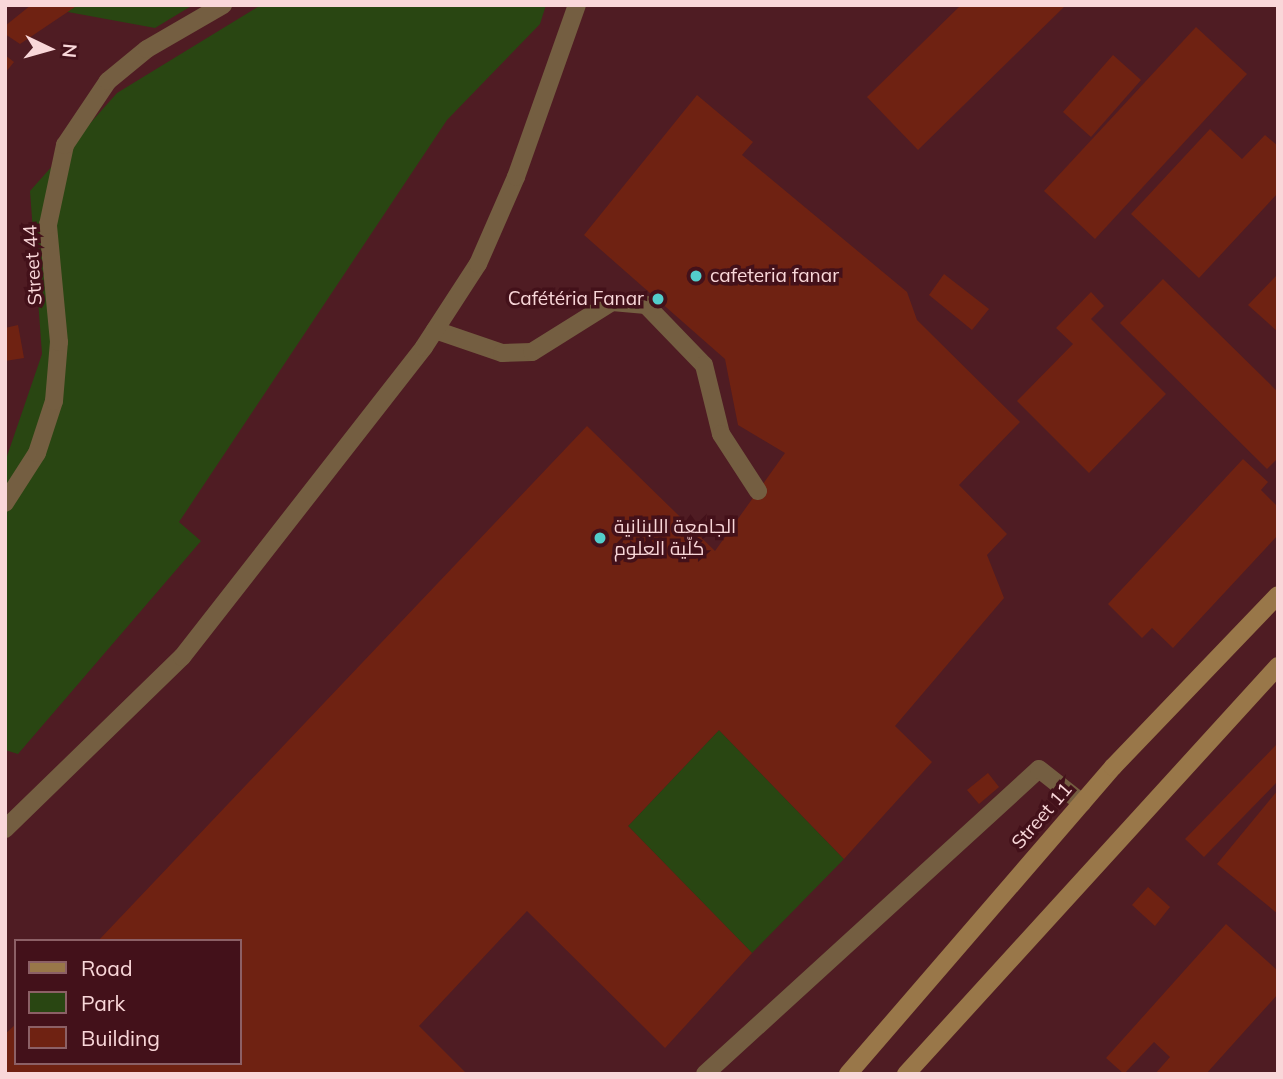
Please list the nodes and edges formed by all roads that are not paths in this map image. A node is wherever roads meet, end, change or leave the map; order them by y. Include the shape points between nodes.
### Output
1 (223, 5) edge
2 (577, 5) edge
3 (435, 330) junction
4 (758, 491) dead end
5 (5, 503) edge
6 (1278, 595) edge
7 (1278, 666) edge
8 (1082, 803) junction
9 (5, 829) edge
10 (705, 1074) edge
11 (848, 1074) edge
12 (906, 1074) edge

1 - 5 street, Street 44 via 146,49 108,81 65,145 48,225 60,342 54,401 37,453
2 - 3 street via 516,177 478,264
3 - 4 street via 502,353 532,352 612,302 646,305 704,365 721,434
3 - 9 street via 182,657
6 - 8 street, Street 11
7 - 12 street
8 - 10 street via 1039,769
8 - 11 street, Street 11

